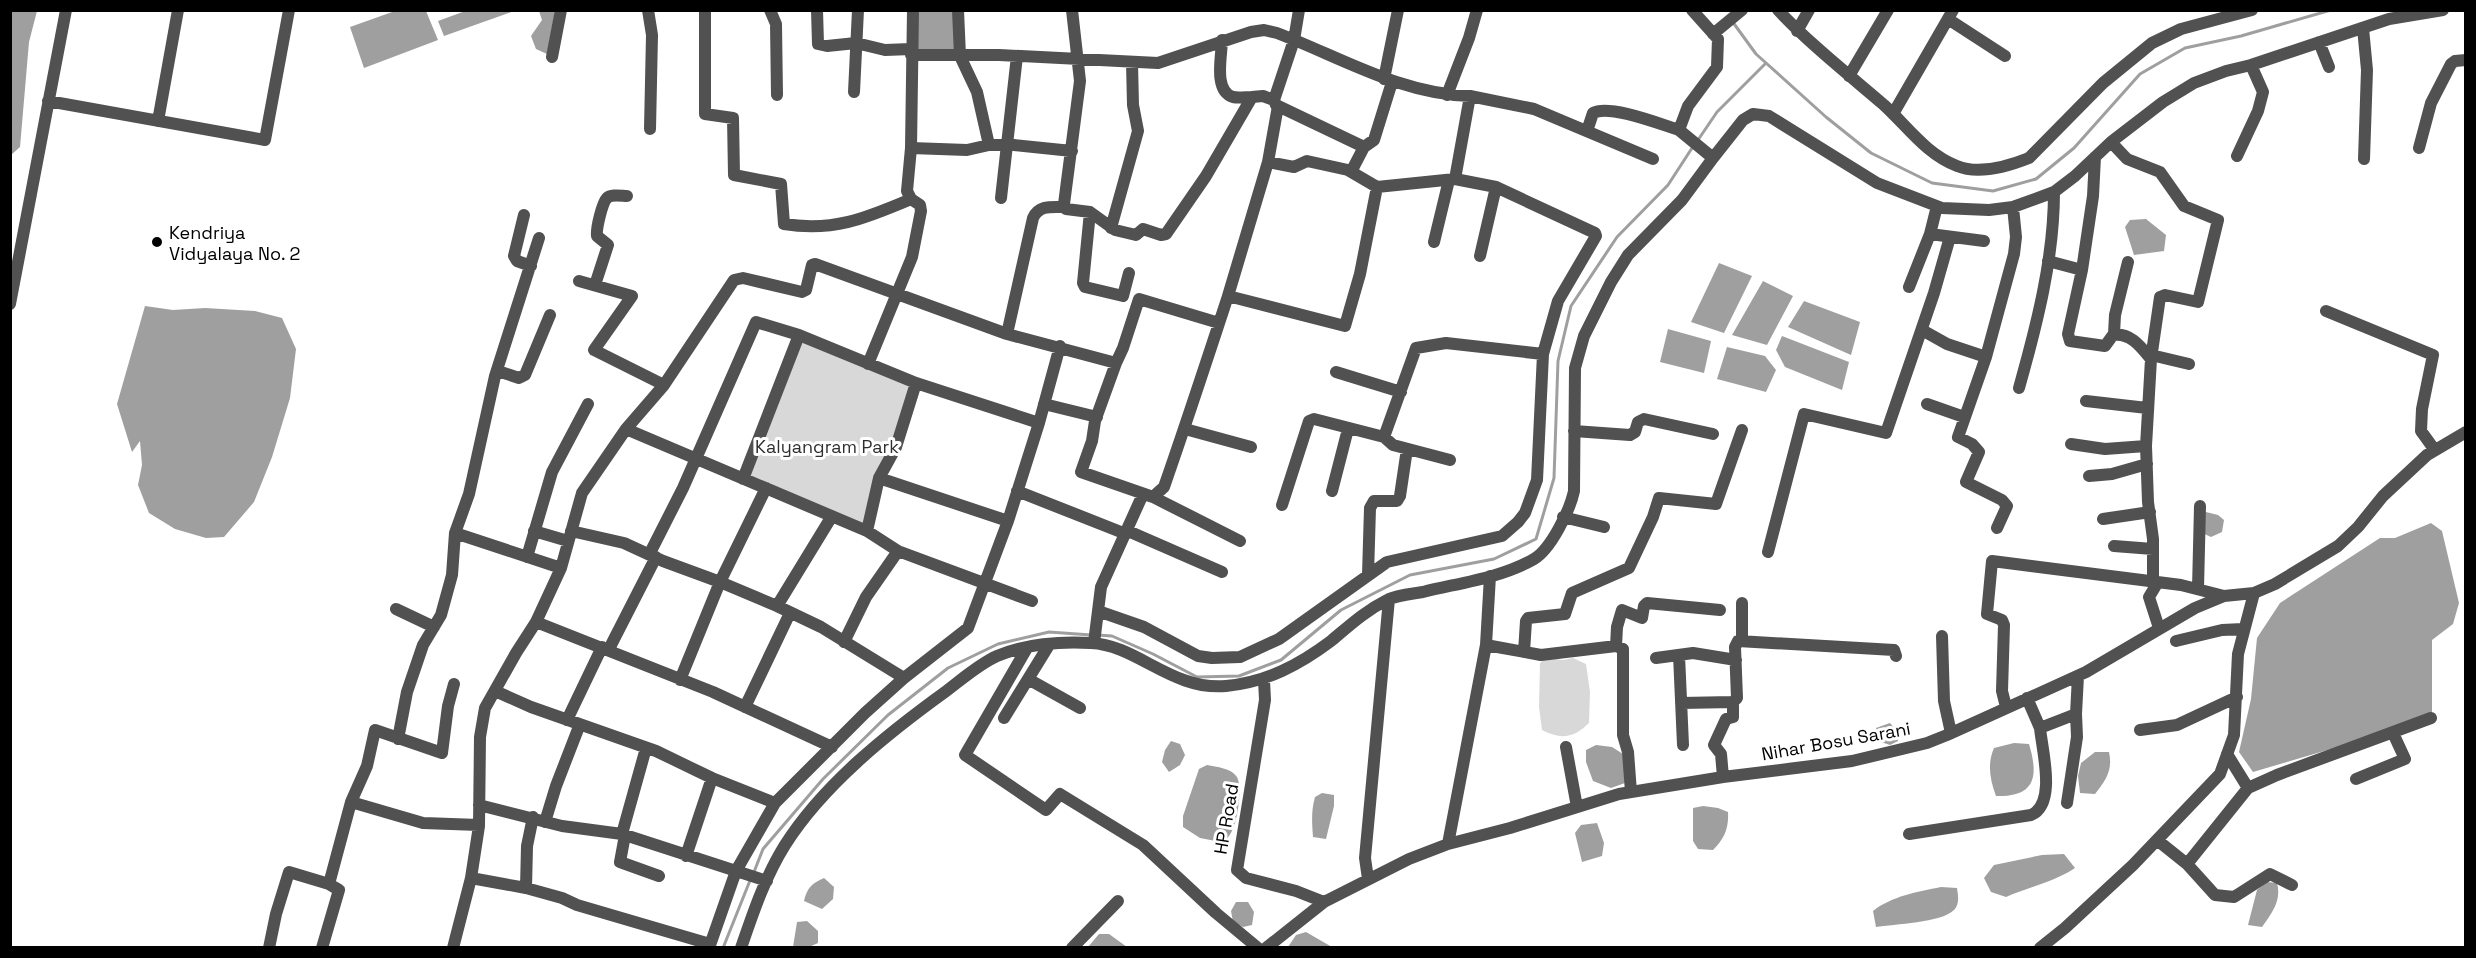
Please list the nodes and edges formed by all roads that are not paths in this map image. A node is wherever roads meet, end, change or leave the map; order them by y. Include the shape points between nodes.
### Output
1 (66, 10) edge
2 (178, 10) edge
3 (289, 10) edge
4 (561, 10) edge
5 (648, 10) edge
6 (705, 10) edge
7 (770, 10) edge
8 (818, 10) edge
9 (858, 10) edge
10 (913, 10) edge
11 (958, 10) edge
12 (1072, 10) edge
13 (1299, 10) edge
14 (1398, 10) edge
15 (1476, 10) edge
16 (1692, 10) edge
17 (1742, 10) edge
18 (1778, 10) edge
19 (1809, 10) edge
20 (1888, 10) edge
21 (2252, 10) edge
22 (2443, 10) edge
23 (1951, 15) edge
24 (2363, 28) junction
25 (1797, 31) junction
26 (1713, 34) junction
27 (1222, 40) junction
28 (1294, 40) junction
29 (2319, 42) junction
30 (856, 43) junction
31 (911, 52) junction
32 (960, 56) junction
33 (1017, 56) junction
34 (2006, 56) dead end
35 (552, 57) dead end
36 (1078, 60) junction
37 (2466, 60) edge
38 (1132, 63) junction
39 (2252, 65) junction
40 (2329, 67) dead end
41 (1849, 76) junction
42 (1388, 80) junction
43 (854, 92) dead end
44 (777, 94) dead end
45 (1448, 95) junction
46 (1470, 96) junction
47 (1252, 97) junction
48 (48, 101) junction
49 (1276, 103) junction
50 (1893, 114) junction
51 (158, 121) junction
52 (650, 129) dead end
53 (1587, 131) junction
54 (1684, 134) junction
55 (2111, 142) junction
56 (1008, 145) junction
57 (989, 146) junction
58 (1364, 147) junction
59 (911, 148) junction
60 (2419, 148) dead end
61 (1072, 151) junction
62 (2237, 156) dead end
63 (2094, 157) junction
64 (1713, 158) junction
65 (1653, 159) dead end
66 (2364, 159) dead end
67 (1268, 162) junction
68 (1351, 172) junction
69 (1452, 180) junction
70 (1377, 187) junction
71 (1496, 187) junction
72 (2054, 192) junction
73 (627, 196) dead end
74 (1001, 198) dead end
75 (911, 199) junction
76 (1937, 206) junction
77 (1064, 207) junction
78 (2013, 207) junction
79 (1090, 212) junction
80 (524, 215) dead end
81 (1111, 228) junction
82 (1930, 234) junction
83 (1950, 237) junction
84 (539, 238) dead end
85 (1984, 241) dead end
86 (1434, 242) dead end
87 (1480, 256) dead end
88 (2048, 261) junction
89 (2128, 262) dead end
90 (531, 266) junction
91 (2082, 270) junction
92 (1129, 273) dead end
93 (579, 281) dead end
94 (595, 285) junction
95 (1909, 287) dead end
96 (897, 293) junction
97 (1228, 296) junction
98 (10, 304) edge
99 (2326, 311) dead end
100 (550, 315) dead end
101 (1220, 323) junction
102 (1922, 330) junction
103 (1007, 334) junction
104 (2114, 334) junction
105 (799, 335) junction
106 (1060, 346) junction
107 (1543, 354) junction
108 (1986, 357) junction
109 (2151, 357) junction
110 (1116, 363) junction
111 (868, 364) junction
112 (2189, 364) dead end
113 (498, 371) junction
114 (1336, 372) dead end
115 (916, 384) junction
116 (664, 385) junction
117 (2019, 388) dead end
118 (1401, 392) junction
119 (2086, 401) dead end
120 (588, 404) dead end
121 (1044, 404) junction
122 (1927, 404) dead end
123 (2147, 408) junction
124 (1097, 417) junction
125 (1965, 417) junction
126 (1039, 423) junction
127 (626, 429) junction
128 (1185, 429) junction
129 (1348, 429) junction
130 (1574, 430) junction
131 (1742, 430) dead end
132 (2466, 432) edge
133 (1713, 434) dead end
134 (1384, 437) junction
135 (2072, 444) dead end
136 (2146, 446) junction
137 (1251, 447) dead end
138 (1407, 449) junction
139 (2434, 449) junction
140 (696, 459) junction
141 (1450, 460) dead end
142 (2147, 464) junction
143 (2089, 477) dead end
144 (879, 478) junction
145 (743, 479) junction
146 (766, 489) junction
147 (1017, 491) junction
148 (1332, 491) dead end
149 (1148, 495) junction
150 (1282, 505) dead end
151 (2200, 506) dead end
152 (2150, 512) junction
153 (832, 516) junction
154 (1563, 517) junction
155 (2103, 519) dead end
156 (1008, 521) junction
157 (1604, 526) dead end
158 (1997, 528) dead end
159 (534, 531) junction
160 (867, 531) junction
161 (455, 532) junction
162 (1127, 532) junction
163 (570, 536) junction
164 (1240, 541) dead end
165 (2114, 546) dead end
166 (2153, 549) junction
167 (898, 551) junction
168 (1768, 552) dead end
169 (653, 555) junction
170 (527, 557) junction
171 (561, 568) junction
172 (1222, 572) dead end
173 (1368, 575) junction
174 (1490, 576) junction
175 (720, 582) junction
176 (2156, 582) junction
177 (986, 584) junction
178 (2198, 589) junction
179 (2254, 593) junction
180 (2224, 596) junction
181 (1389, 599) junction
182 (1032, 600) dead end
183 (1742, 603) dead end
184 (777, 606) junction
185 (396, 609) dead end
186 (1720, 610) dead end
187 (790, 613) junction
188 (1097, 616) junction
189 (537, 622) junction
190 (434, 627) junction
191 (2159, 628) junction
192 (2243, 628) junction
193 (1942, 636) dead end
194 (1094, 640) junction
195 (1742, 640) junction
196 (2176, 640) dead end
197 (844, 642) junction
198 (1049, 645) junction
199 (1486, 645) junction
200 (1616, 646) junction
201 (606, 648) junction
202 (1027, 648) junction
203 (1524, 652) junction
204 (1679, 655) junction
205 (1896, 656) dead end
206 (1656, 658) dead end
207 (1736, 660) junction
208 (2078, 676) junction
209 (904, 678) junction
210 (1028, 679) junction
211 (680, 680) junction
212 (1264, 680) junction
213 (454, 684) dead end
214 (495, 691) junction
215 (2237, 697) junction
216 (2027, 698) junction
217 (1733, 702) junction
218 (1681, 703) junction
219 (745, 707) junction
220 (2006, 707) junction
221 (1080, 708) dead end
222 (2076, 714) junction
223 (1004, 718) dead end
224 (2431, 718) dead end
225 (567, 720) junction
226 (580, 724) junction
227 (2040, 728) junction
228 (2140, 730) dead end
229 (1951, 733) junction
230 (2393, 733) junction
231 (398, 739) junction
232 (1683, 745) dead end
233 (832, 747) junction
234 (1566, 747) dead end
235 (646, 748) junction
236 (2227, 754) junction
237 (1723, 777) junction
238 (712, 778) junction
239 (2356, 779) dead end
240 (2248, 789) junction
241 (1631, 792) junction
242 (351, 802) junction
243 (775, 803) junction
244 (2067, 803) dead end
245 (480, 805) junction
246 (1577, 807) junction
247 (532, 817) junction
248 (545, 822) junction
249 (480, 825) junction
250 (624, 834) junction
251 (1909, 834) dead end
252 (2157, 840) junction
253 (1448, 844) junction
254 (686, 856) junction
255 (2187, 864) junction
256 (740, 872) junction
257 (659, 876) dead end
258 (471, 878) junction
259 (762, 879) junction
260 (1368, 879) junction
261 (329, 884) junction
262 (2292, 885) dead end
263 (526, 888) junction
264 (1118, 902) dead end
265 (1324, 903) junction
266 (710, 946) edge
267 (269, 948) edge
268 (322, 948) edge
269 (453, 948) edge
270 (741, 948) edge
271 (1072, 948) edge
272 (1258, 948) edge
273 (1266, 948) edge
274 (2040, 948) edge

1 - 48 street
2 - 51 street
3 - 51 street via 266,140
4 - 35 street
5 - 52 street via 652,35
6 - 75 street via 705,114 733,118 734,175 781,184 784,224 846,224
7 - 44 street via 776,24
8 - 30 street via 818,44
9 - 30 street
10 - 31 street
11 - 32 street
12 - 36 street
13 - 28 street
14 - 42 street
15 - 45 street
16 - 26 street
17 - 26 street
18 - 25 street
19 - 25 street
20 - 41 street
21 - 50 street via 2181,29 2152,44 2103,83 2029,158 2016,163 1983,169 1958,167 1927,150
22 - 24 street via 2389,19
23 - 34 street
23 - 50 street
24 - 29 street
24 - 66 street via 2367,70
25 - 41 street
26 - 54 street via 1718,39 1717,67 1688,106
27 - 28 street via 1264,30
27 - 38 street via 1158,63
27 - 47 street via 1223,91 1232,96
28 - 42 street
28 - 49 street
29 - 39 street
29 - 40 street
30 - 31 street
30 - 43 street
31 - 32 street
31 - 59 street
32 - 33 street
32 - 57 street via 976,92
33 - 36 street
33 - 56 street
36 - 38 street
36 - 61 street via 1080,81
37 - 60 street via 2451,64 2431,103
38 - 81 street via 1132,105 1138,131
39 - 55 street via 2194,83
39 - 62 street via 2263,92
41 - 50 street
42 - 45 street
42 - 58 street via 1374,140
45 - 46 street
46 - 53 street via 1520,104
46 - 69 street
47 - 49 street via 1263,96
47 - 81 street via 1166,234 1143,229 1134,235
48 - 51 street
48 - 98 street
49 - 58 street
49 - 67 street
53 - 54 street via 1593,113 1600,110 1634,116
53 - 65 street
54 - 64 street
55 - 63 street
55 - 109 street via 2127,159 2161,173 2184,206 2218,220 2198,302 2160,297
56 - 57 street
56 - 61 street
56 - 74 street
57 - 59 street via 967,150
58 - 68 street
59 - 75 street via 907,191
61 - 77 street
63 - 72 street
63 - 91 street via 2093,196
64 - 76 street via 1743,120 1754,114 1769,116 1877,183
64 - 130 street via 1682,200 1628,255 1611,282 1584,336 1575,368
67 - 68 street via 1294,168 1307,161
67 - 97 street
68 - 70 street
69 - 70 street
69 - 71 street
69 - 86 street
70 - 97 street via 1345,326
71 - 87 street
71 - 107 street via 1596,236 1558,301
72 - 78 street
72 - 88 street
73 - 94 street via 610,196 606,200 596,229 597,236 608,245
75 - 96 street via 920,205 921,211 912,257
76 - 78 street via 1976,212
76 - 82 street
77 - 79 street
77 - 103 street via 1042,208 1033,218
78 - 108 street via 2014,254
79 - 81 street
79 - 92 street via 1085,287 1123,296
80 - 90 street via 514,256
82 - 83 street
82 - 95 street
83 - 85 street
83 - 102 street
84 - 90 street
88 - 91 street
88 - 117 street
89 - 104 street
90 - 113 street
91 - 104 street via 2069,338 2072,342 2105,346
93 - 94 street
94 - 116 street via 632,296 594,350
96 - 103 street
96 - 111 street
96 - 116 street via 815,264 802,292 738,279
97 - 101 street
99 - 139 street via 2433,355 2421,431
100 - 113 street via 523,378
101 - 110 street via 1139,299
101 - 128 street
102 - 108 street via 1947,344
102 - 168 street via 1886,433 1804,414
103 - 106 street
104 - 109 street via 2138,342
105 - 111 street
105 - 140 street via 756,322
105 - 145 street
106 - 110 street
106 - 121 street
107 - 118 street via 1446,343 1419,346 1413,350
107 - 173 street via 1537,480 1530,503 1518,522 1497,538 1391,561
108 - 125 street
109 - 112 street
109 - 123 street
110 - 124 street
111 - 115 street
113 - 161 street via 469,494
114 - 118 street
115 - 126 street
115 - 144 street via 896,447
116 - 127 street
118 - 134 street
119 - 123 street
120 - 159 street via 552,472
121 - 124 street
121 - 126 street
122 - 125 street
123 - 136 street
124 - 149 street via 1081,472
125 - 158 street via 1958,437 1979,452 1966,482 2007,506
126 - 147 street
127 - 140 street
127 - 163 street via 582,493
128 - 137 street
128 - 149 street via 1164,487
129 - 134 street
129 - 148 street
129 - 150 street via 1309,421
130 - 133 street via 1630,435 1644,419
130 - 154 street via 1574,491
131 - 203 street via 1716,504 1659,498 1629,568 1572,593 1565,614 1528,618
132 - 139 street, Nihar Bosu Sarani
134 - 138 street via 1393,446
135 - 136 street via 2105,449
136 - 142 street
138 - 141 street
138 - 173 street via 1397,501 1374,501 1370,507
139 - 179 street, Nihar Bosu Sarani via 2383,496 2338,546
140 - 145 street
140 - 169 street
142 - 143 street
142 - 152 street
144 - 156 street
144 - 160 street
145 - 146 street
146 - 153 street
146 - 175 street
147 - 156 street
147 - 162 street
149 - 162 street
149 - 164 street
151 - 178 street
152 - 155 street
152 - 166 street
153 - 160 street
153 - 184 street
154 - 157 street
154 - 174 street via 1536,558
156 - 177 street
159 - 163 street
159 - 170 street
160 - 167 street
161 - 170 street
161 - 190 street via 452,575
162 - 172 street
162 - 188 street via 1101,588
163 - 169 street via 616,540
163 - 171 street
165 - 166 street
166 - 176 street
167 - 177 street
167 - 197 street via 866,597
169 - 175 street
169 - 201 street
170 - 171 street
171 - 189 street
173 - 188 street via 1279,639 1236,657 1198,656 1144,627
174 - 181 street
174 - 199 street
175 - 184 street
175 - 211 street
176 - 178 street
176 - 191 street via 2149,597
176 - 220 street via 1991,562 1987,614 2002,620 2004,625 2002,691
177 - 182 street
177 - 209 street via 968,628
178 - 180 street
179 - 180 street, Nihar Bosu Sarani
179 - 192 street
180 - 191 street, Nihar Bosu Sarani
181 - 212 street via 1360,616 1301,663
181 - 260 street via 1365,858
183 - 195 street
184 - 187 street
185 - 190 street
186 - 200 street via 1647,603 1642,618 1622,610
187 - 197 street
187 - 219 street
188 - 194 street
189 - 201 street
189 - 214 street
190 - 231 street via 423,645 407,693
191 - 208 street, Nihar Bosu Sarani
192 - 196 street
192 - 215 street
193 - 229 street via 1944,701
194 - 198 street
194 - 212 street via 1196,684 1224,686
195 - 205 street via 1894,650
195 - 207 street via 1736,644
197 - 209 street
198 - 202 street
198 - 210 street
199 - 203 street
199 - 253 street
200 - 203 street via 1541,655
200 - 241 street via 1624,650 1623,735
201 - 211 street
201 - 225 street
202 - 259 street via 996,657 965,677 862,757 810,812
202 - 272 street via 965,755 1046,810 1060,794 1134,839
204 - 206 street
204 - 207 street via 1693,653
204 - 218 street
207 - 217 street via 1737,698
208 - 216 street, Nihar Bosu Sarani
208 - 222 street
209 - 233 street
210 - 221 street
210 - 223 street
211 - 219 street
212 - 265 street, HP Road via 1265,700 1237,870 1246,878
213 - 231 street via 442,753
214 - 225 street
214 - 245 street via 482,721
215 - 228 street via 2178,725
215 - 236 street via 2235,735
216 - 220 street, Nihar Bosu Sarani
216 - 227 street
217 - 218 street
217 - 237 street via 1733,717 1725,720 1714,745 1721,754
218 - 232 street
219 - 233 street
220 - 229 street, Nihar Bosu Sarani
222 - 227 street
222 - 244 street via 2077,737
224 - 230 street
225 - 226 street
226 - 235 street
226 - 248 street
227 - 251 street via 2046,781 2043,805 2038,812
229 - 237 street, Nihar Bosu Sarani via 1927,743 1852,761
230 - 239 street via 2405,759
230 - 240 street
231 - 242 street via 375,730 367,766
233 - 243 street
234 - 246 street
235 - 238 street
235 - 250 street
236 - 240 street
236 - 252 street via 2220,774
237 - 241 street, Nihar Bosu Sarani
238 - 243 street
238 - 254 street
240 - 255 street
241 - 246 street, Nihar Bosu Sarani
242 - 249 street via 423,822
242 - 261 street
243 - 256 street
245 - 247 street
245 - 249 street
246 - 253 street, Nihar Bosu Sarani
247 - 248 street
247 - 263 street
248 - 250 street
249 - 258 street
250 - 254 street
250 - 257 street via 620,862
252 - 255 street
252 - 274 street
253 - 260 street, Nihar Bosu Sarani
254 - 256 street
255 - 262 street via 2208,890 2220,897 2240,894 2270,874
256 - 259 street
256 - 266 street
258 - 263 street
258 - 269 street
259 - 270 street
260 - 265 street, Nihar Bosu Sarani
261 - 267 street via 289,872
261 - 268 street via 339,893
263 - 266 street
264 - 271 street
265 - 273 street, Nihar Bosu Sarani

